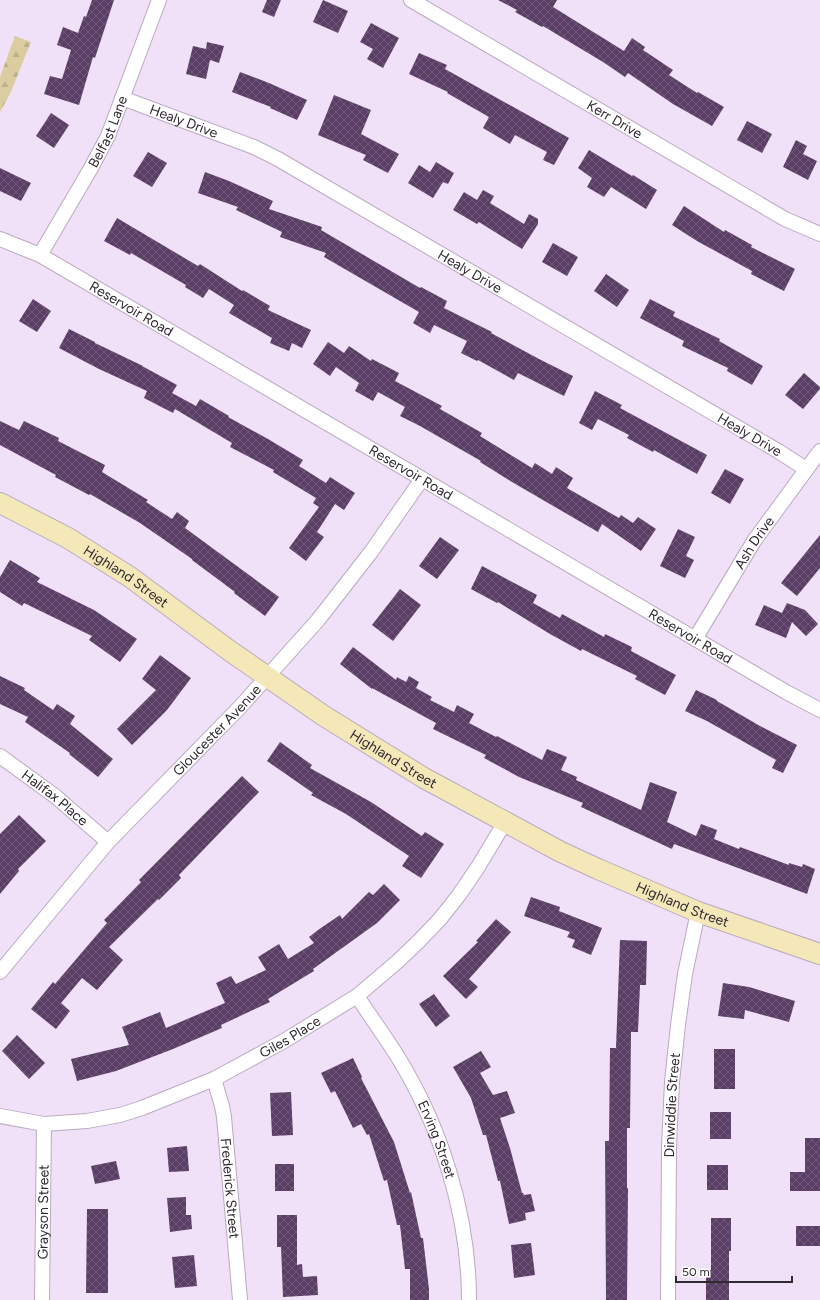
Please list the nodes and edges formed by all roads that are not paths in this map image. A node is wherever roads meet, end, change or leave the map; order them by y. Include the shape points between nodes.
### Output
1 (159, 0) edge
2 (411, 0) edge
3 (122, 98) junction
4 (820, 234) edge
5 (0, 239) edge
6 (40, 255) junction
7 (820, 451) edge
8 (806, 469) junction
9 (422, 479) junction
10 (0, 503) edge
11 (695, 639) junction
12 (268, 677) junction
13 (820, 710) edge
14 (0, 756) edge
15 (505, 822) junction
16 (108, 842) junction
17 (698, 912) junction
18 (820, 954) edge
19 (0, 972) edge
20 (357, 996) junction
21 (214, 1079) junction
22 (0, 1116) edge
23 (44, 1124) junction
24 (42, 1300) edge
25 (240, 1300) edge
26 (469, 1300) edge
27 (668, 1300) edge

1 - 3 street, Belfast Lane
2 - 4 street, Kerr Drive via 785,219
3 - 6 street, Belfast Lane via 104,142
3 - 8 street, Healy Drive via 254,147 278,159
5 - 6 street, Reservoir Road
6 - 9 street, Reservoir Road
7 - 8 street, Ash Drive
8 - 11 street, Ash Drive via 754,541
9 - 11 street, Reservoir Road
9 - 12 street, Gloucester Avenue via 371,552 318,620
10 - 12 street, Highland Street via 68,538 130,577
11 - 13 street, Reservoir Road
12 - 15 street, Highland Street via 381,753
12 - 16 street, Gloucester Avenue
14 - 16 street, Halifax Place via 55,796
15 - 17 street, Highland Street via 561,852
15 - 20 street, Giles Place via 478,867 440,919 397,962
16 - 19 street, Gloucester Avenue
17 - 18 street, Highland Street
17 - 27 street, Dinwiddie Street via 685,974 672,1082
20 - 21 street, Giles Place via 284,1041
20 - 26 street, Erving Street via 396,1054 431,1121 460,1213 466,1248
21 - 23 street, Giles Place via 142,1108 120,1114 87,1121
21 - 25 street, Frederick Street via 224,1117
22 - 23 street, Giles Place
23 - 24 street, Grayson Street

